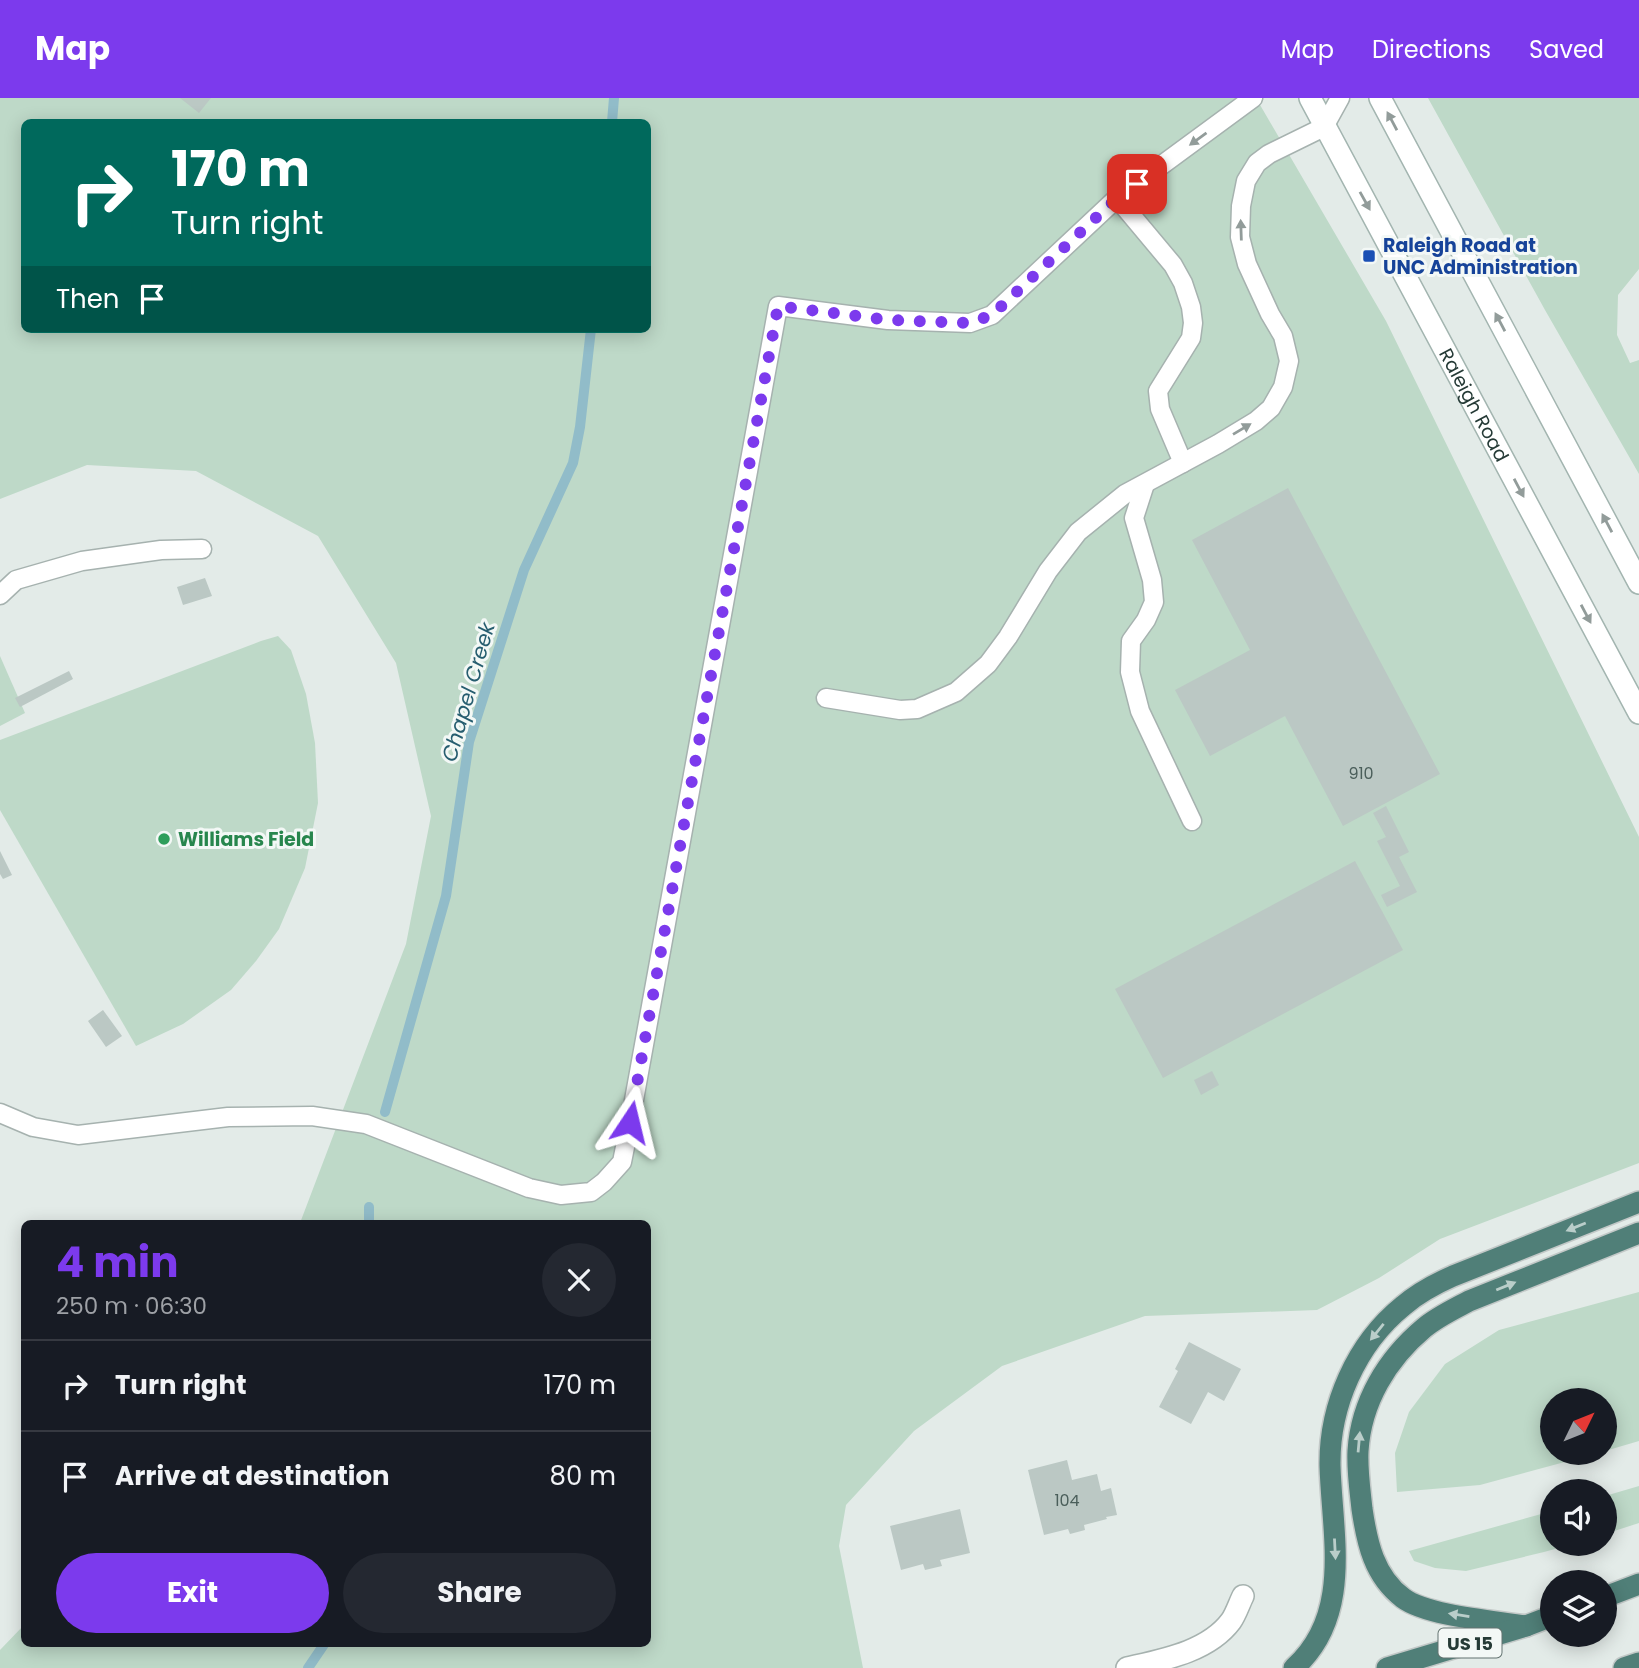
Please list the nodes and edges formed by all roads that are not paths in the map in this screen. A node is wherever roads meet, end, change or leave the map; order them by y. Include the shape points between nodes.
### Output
1 (1253, 98) edge
2 (1310, 98) edge
3 (1340, 98) edge
4 (1380, 98) edge
5 (1324, 127) junction
6 (1117, 198) junction
7 (1183, 463) junction
8 (1145, 484) junction
9 (202, 549) dead end
10 (1639, 583) edge
11 (0, 594) edge
12 (826, 698) dead end
13 (1639, 713) edge
14 (1192, 821) dead end
15 (0, 1112) edge
16 (1639, 1202) edge
17 (1639, 1233) edge
18 (1639, 1584) edge
19 (1617, 1592) edge
20 (1243, 1596) dead end
21 (1540, 1621) edge
22 (1526, 1626) junction
23 (1639, 1663) edge
24 (1126, 1668) edge
25 (1294, 1668) edge
26 (1387, 1668) edge
27 (1624, 1668) edge

1 -> 6 lane
2 - 5 main road, Raleigh Road
3 - 5 lane
10 -> 4 main road
7 -> 5 lane via 1256,421 1271,408 1283,387 1289,361 1283,337 1247,264 1240,237 1241,206 1246,181 1257,163
5 -> 13 main road, Raleigh Road
6 - 7 lane via 1173,265 1191,307 1191,338 1158,391 1160,409
6 - 15 lane via 992,315 970,323 888,320 778,306 630,1122 622,1162 604,1182 591,1192 561,1195 529,1188 366,1124 312,1116 228,1117 79,1135 33,1127
7 - 8 lane
8 - 12 lane via 1125,494 1078,532 988,664 956,692 917,709 900,710
8 - 14 lane via 1134,518 1154,602 1131,641 1130,672 1140,711
9 - 11 lane via 82,561 16,580
16 -> 25 highway via 1433,1285 1390,1317 1363,1350 1342,1393 1332,1440 1333,1597 1322,1629
22 -> 17 highway via 1421,1606 1403,1598 1383,1578 1365,1531 1358,1476 1366,1407 1377,1382 1400,1352 1447,1312
18 - 19 highway
20 - 24 main road via 1233,1619 1217,1636 1194,1649
21 - 22 highway, US 15
22 - 26 highway, US 15
23 - 27 highway

